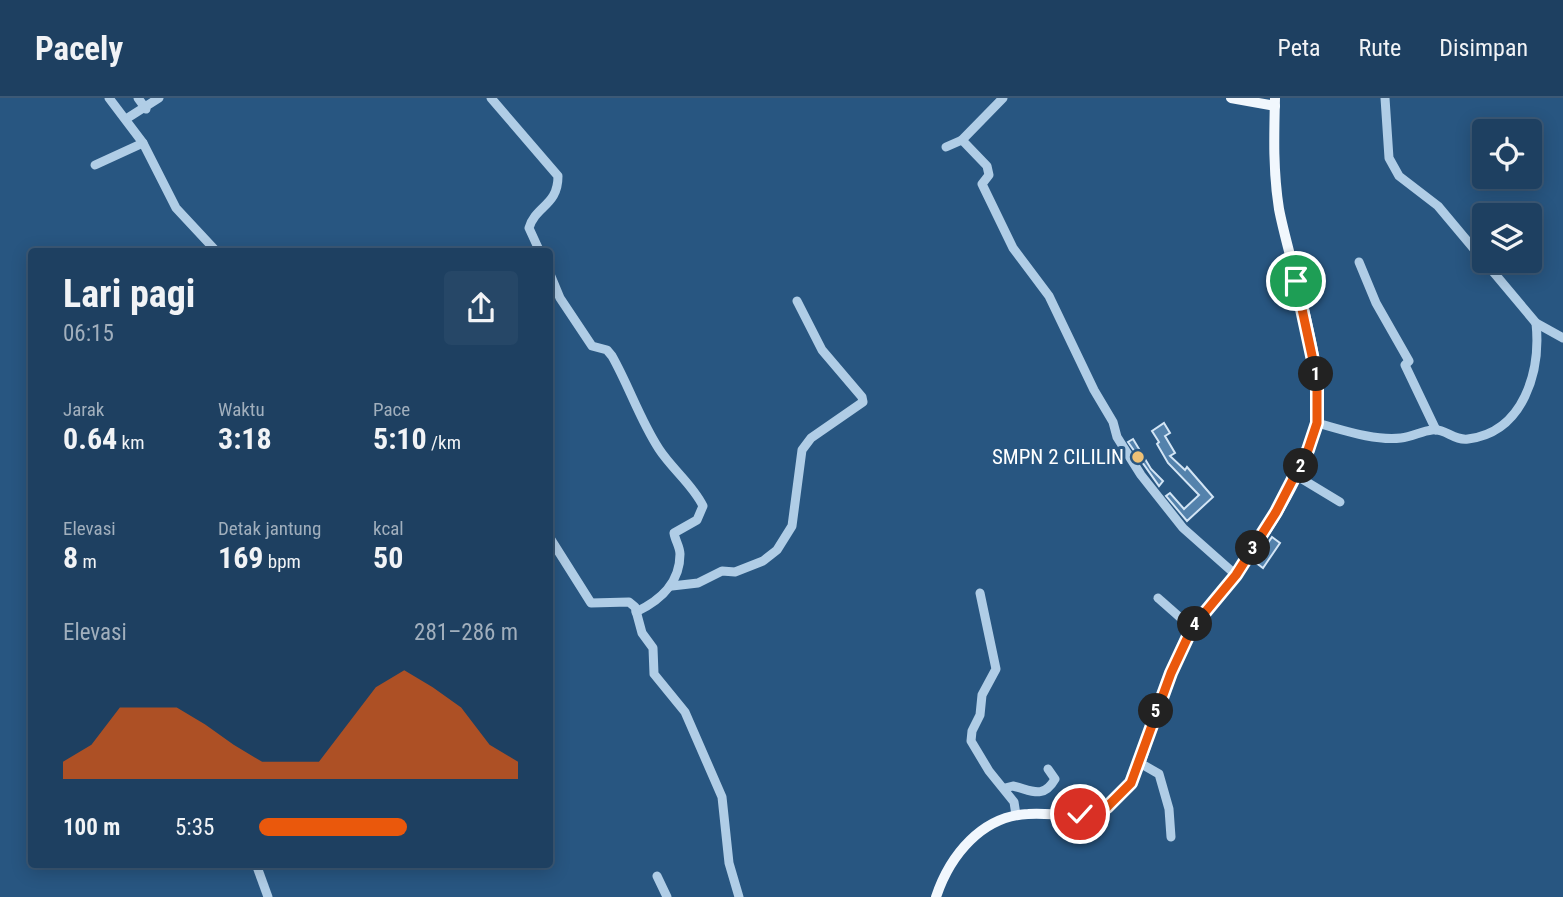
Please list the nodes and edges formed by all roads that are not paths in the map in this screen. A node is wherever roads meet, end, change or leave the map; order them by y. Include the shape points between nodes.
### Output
1 (109, 98) edge
2 (138, 98) edge
3 (159, 98) edge
4 (491, 98) edge
5 (1231, 98) edge
6 (1385, 98) edge
7 (1000, 102) edge
8 (1275, 102) edge
9 (146, 109) junction
10 (126, 119) junction
11 (962, 140) junction
12 (143, 144) junction
13 (946, 147) dead end
14 (95, 165) dead end
15 (213, 248) edge
16 (538, 248) edge
17 (1359, 262) dead end
18 (553, 281) edge
19 (797, 301) dead end
20 (1536, 323) junction
21 (1563, 338) edge
22 (1317, 423) junction
23 (1436, 430) junction
24 (1297, 476) junction
25 (1340, 502) dead end
26 (553, 543) edge
27 (1236, 575) junction
28 (672, 586) junction
29 (980, 593) dead end
30 (1157, 598) dead end
31 (636, 611) junction
32 (1192, 628) junction
33 (1140, 763) junction
34 (1048, 769) dead end
35 (1005, 788) junction
36 (1016, 815) junction
37 (1171, 837) dead end
38 (257, 868) edge
39 (657, 876) dead end
40 (268, 897) edge
41 (667, 897) edge
42 (739, 897) edge
43 (936, 897) edge

1 - 10 street
2 - 9 street
3 - 9 street
4 - 16 street via 558,176 553,199 531,220 529,228
5 - 8 main road
6 - 20 street via 1389,158 1399,176 1438,206
7 - 11 street
8 - 22 main road via 1276,187 1317,379
9 - 10 street
10 - 12 street
11 - 13 street
11 - 27 street via 988,168 982,184 1002,228 1054,304 1131,461 1183,528
12 - 14 street
12 - 15 street via 176,208
17 - 23 street via 1409,361 1405,365
18 - 28 street via 592,346 612,356 659,449 702,506 697,520 674,533 680,554
19 - 28 street via 822,350 863,402 811,438 802,450 792,526 777,550 735,572 722,571 698,583
20 - 21 street
20 - 23 street via 1535,368 1518,410 1492,430 1467,440
22 - 23 street via 1385,438
22 - 24 main road
24 - 25 street
24 - 27 main road
26 - 31 street via 591,603 631,602
27 - 32 main road
28 - 31 street via 651,605
29 - 35 street via 996,669 982,695 971,741
30 - 32 street
31 - 42 street via 642,634 653,648 654,674 685,712 722,797 729,863
32 - 33 main road via 1158,705
33 - 36 main road via 1131,783 1107,807 1058,816
33 - 37 street via 1159,774 1170,809
34 - 35 street via 1055,779 1048,789
35 - 36 street
36 - 43 main road via 995,822 964,846
38 - 40 street
39 - 41 street

